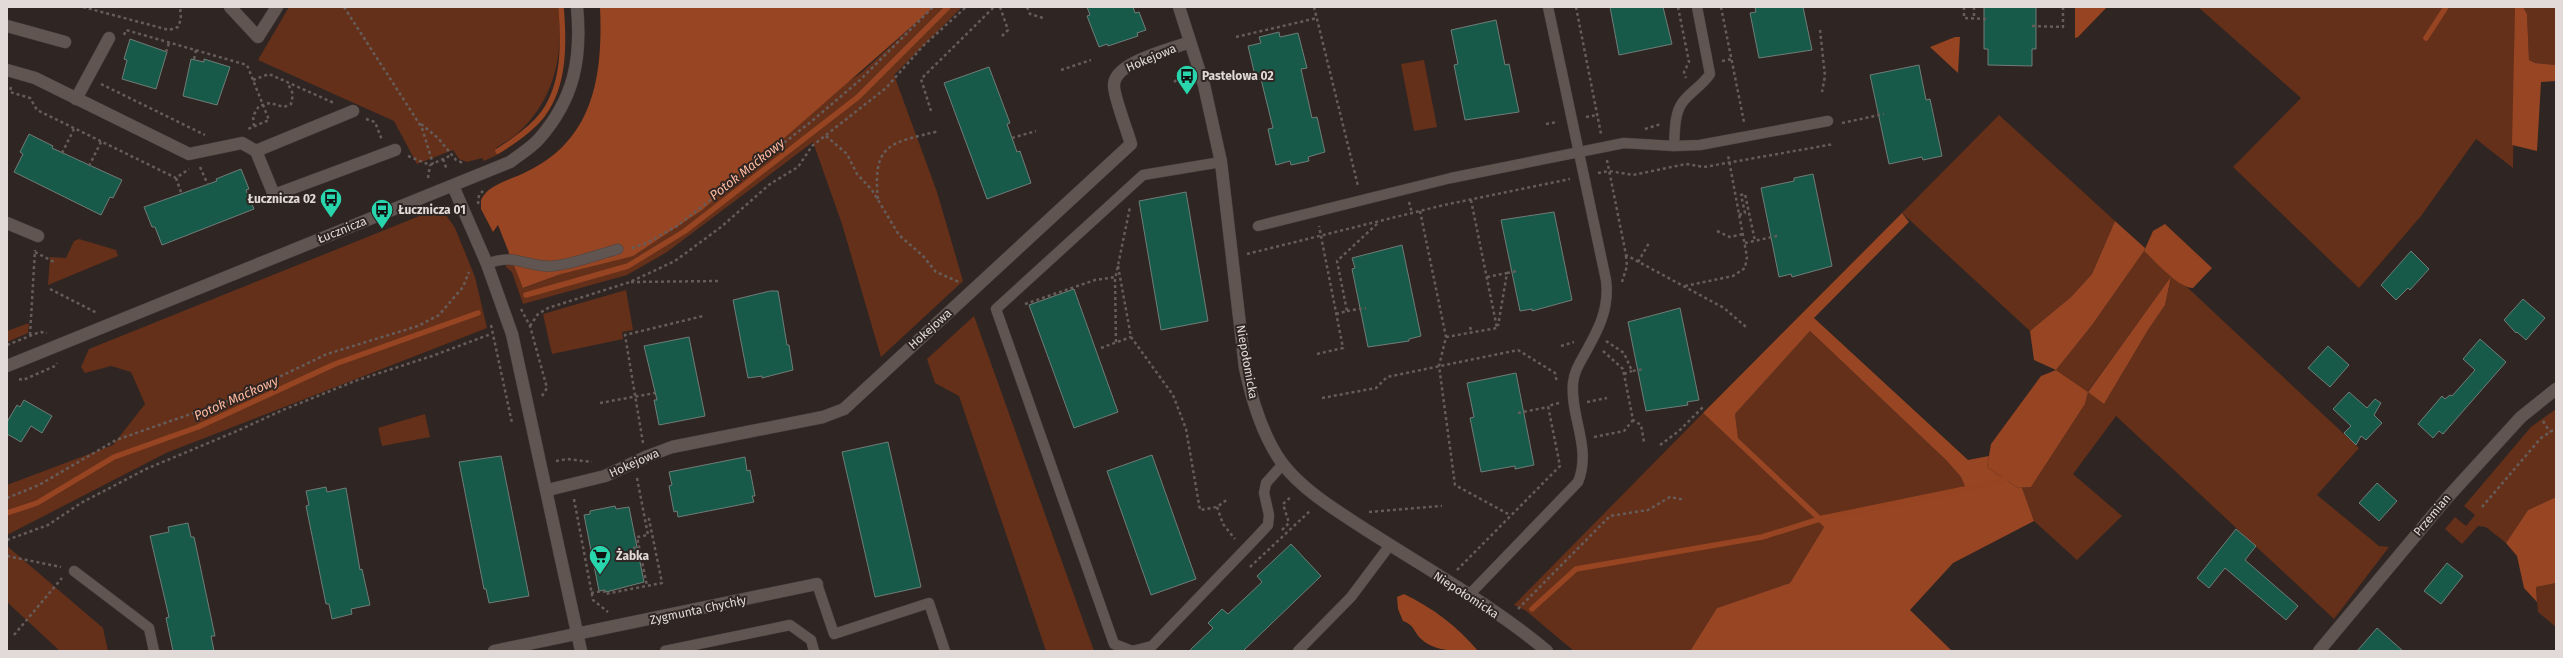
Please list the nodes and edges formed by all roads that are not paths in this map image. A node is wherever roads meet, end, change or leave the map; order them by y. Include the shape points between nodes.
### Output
1 (230, 7) edge
2 (276, 7) edge
3 (577, 7) edge
4 (1179, 7) edge
5 (1548, 7) edge
6 (1697, 7) edge
7 (7, 26) edge
8 (109, 38) road end
9 (65, 42) dead end
10 (1190, 42) junction
11 (7, 70) edge
12 (76, 99) junction
13 (353, 111) dead end
14 (1832, 122) road end
15 (1674, 146) junction
16 (395, 150) road end
17 (256, 151) junction
18 (1577, 152) junction
19 (1221, 162) junction
20 (453, 186) junction
21 (7, 223) edge
22 (1258, 226) dead end
23 (38, 236) road end
24 (618, 249) road end
25 (487, 264) junction
26 (7, 366) edge
27 (2556, 390) edge
28 (1283, 464) junction
29 (548, 490) junction
30 (1390, 545) junction
31 (69, 571) road end
32 (817, 584) joint
33 (1468, 596) junction
34 (578, 635) junction
35 (154, 651) edge
36 (494, 651) edge
37 (581, 651) edge
38 (665, 651) edge
39 (814, 651) edge
40 (945, 651) edge
41 (1298, 651) edge
42 (1547, 651) edge
43 (2319, 651) edge

1 - 2 street via 258,37
3 - 20 street, Łucznicza via 580,34 578,58 572,85 562,107 538,140 510,162
4 - 10 street, Niepołomicka
5 - 18 lane
6 - 15 lane via 1710,74 1702,86 1682,104 1675,122
7 - 9 street
8 - 12 street
10 - 19 street, Niepołomicka via 1204,85
10 - 29 street, Hokejowa via 1132,63 1118,72 1114,85 1131,144 844,409 824,417 672,448 590,481
11 - 12 street via 35,78
12 - 17 street via 189,154 242,143
13 - 17 street
14 - 15 lane via 1725,141
15 - 18 lane via 1624,143
16 - 17 street via 274,195
18 - 22 lane via 1451,178
18 - 33 lane via 1607,289 1603,321 1575,372 1573,381 1584,463 1578,482
19 - 28 street, Niepołomicka via 1245,368 1251,394 1269,441
19 - 28 lane via 1144,175 996,309 1114,644 1132,651 1152,646 1246,549 1268,525 1269,515 1264,493 1266,483
20 - 25 street
20 - 26 street, Łucznicza
21 - 23 street
24 - 25 lane via 554,266 542,266 512,258 501,258
25 - 29 street via 512,334
27 - 43 street, Przemian via 2521,417 2447,498
28 - 30 street, Niepołomicka via 1310,489
29 - 34 street
30 - 33 street, Niepołomicka
30 - 41 lane via 1351,597
31 - 35 lane via 149,628
32 - 34 street, Zygmunta Chychły
32 - 40 lane via 834,634 929,603
33 - 42 street, Niepołomicka
34 - 36 street, Zygmunta Chychły
34 - 37 street
38 - 39 lane via 790,625 811,640

